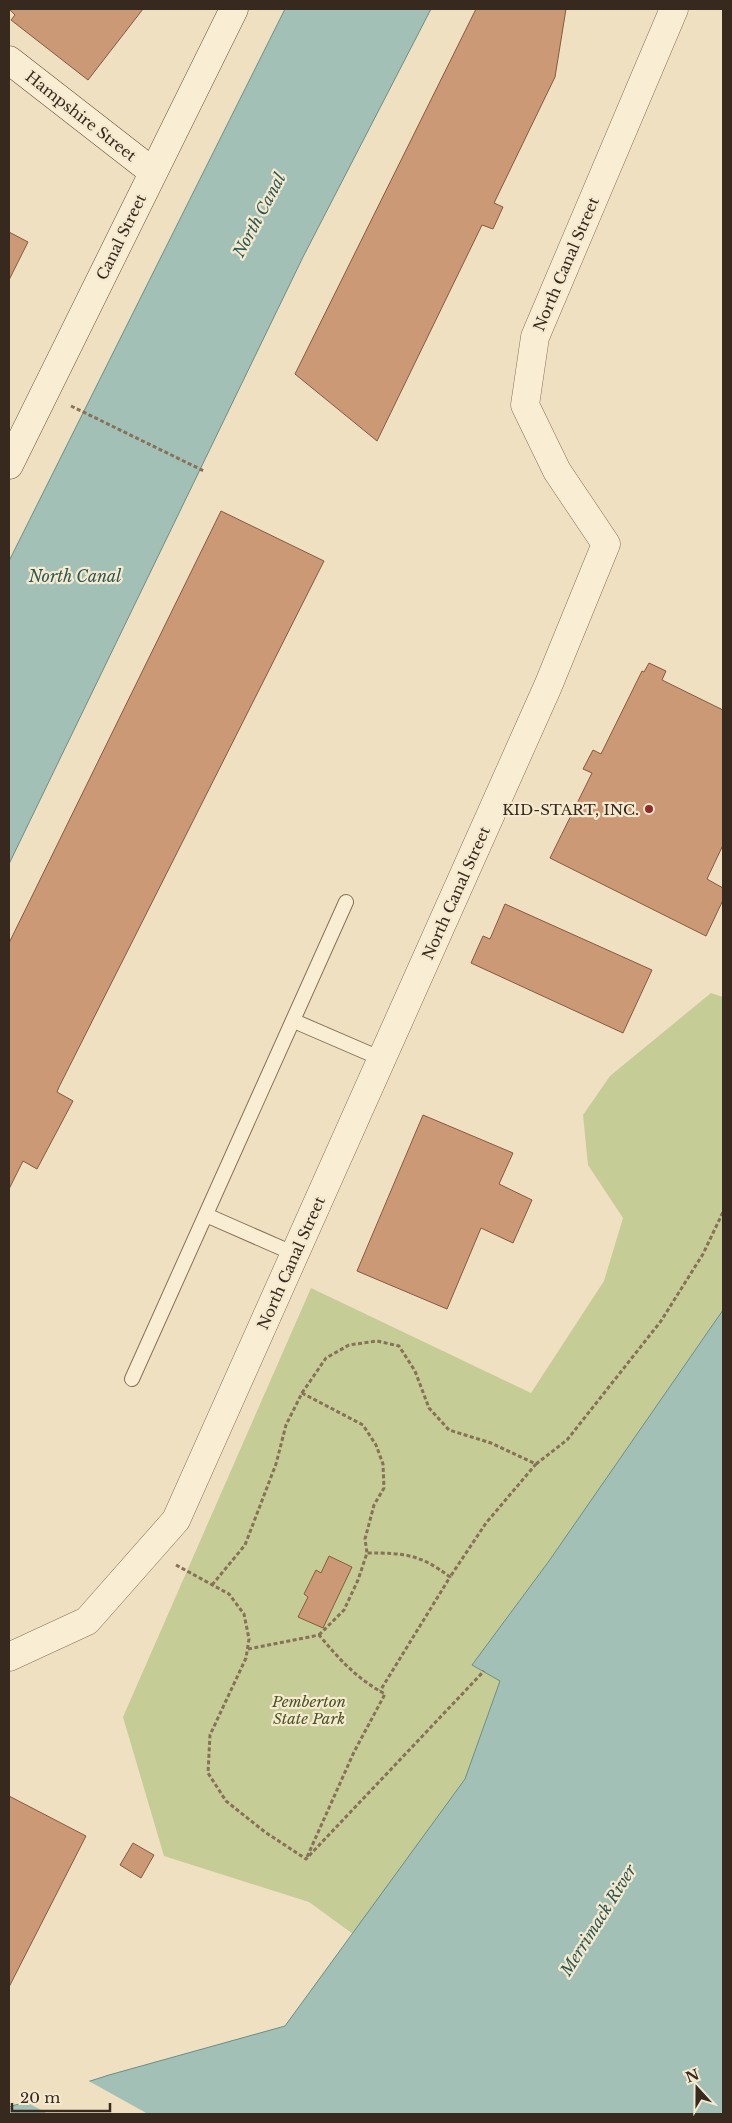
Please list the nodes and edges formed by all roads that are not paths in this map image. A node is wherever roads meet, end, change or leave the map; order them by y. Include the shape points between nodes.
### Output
1 (234, 9) edge
2 (674, 9) edge
3 (9, 60) edge
4 (153, 172) junction
5 (9, 465) edge
6 (346, 902) dead end
7 (294, 1021) junction
8 (382, 1059) junction
9 (206, 1215) junction
10 (295, 1254) junction
11 (132, 1379) dead end
12 (9, 1657) edge

1 - 4 street, Canal Street
2 - 8 street, North Canal Street via 535,337 525,405 557,471 606,544 548,686
3 - 4 street, Hampshire Street
4 - 5 street, Canal Street
6 - 7 lane
7 - 8 lane
7 - 9 lane
8 - 10 street, North Canal Street
9 - 10 lane
9 - 11 lane
10 - 12 street, North Canal Street via 176,1520 87,1621

